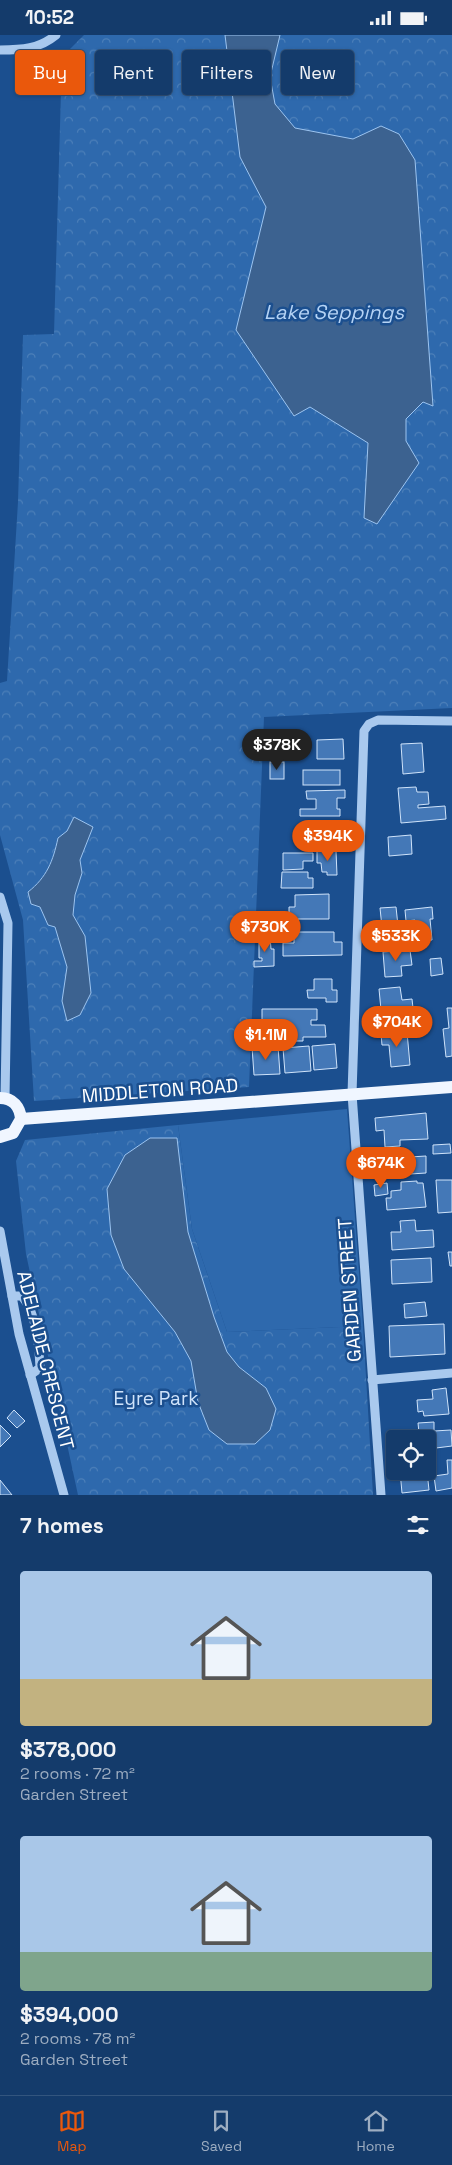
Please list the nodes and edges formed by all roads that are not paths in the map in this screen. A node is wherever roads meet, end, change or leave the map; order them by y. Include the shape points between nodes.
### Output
1 (56, 35) edge
2 (0, 50) edge
3 (452, 721) edge
4 (0, 897) edge
5 (452, 1087) edge
6 (352, 1094) junction
7 (2, 1098) edge
8 (21, 1119) junction
9 (0, 1137) edge
10 (0, 1231) edge
11 (12, 1296) junction
12 (452, 1373) edge
13 (30, 1375) junction
14 (372, 1380) junction
15 (64, 1495) edge
16 (381, 1495) edge

1 - 2 street via 43,44 24,50
3 - 6 street, GARDEN STREET via 378,720 364,731
4 - 7 street via 8,923
5 - 6 main road, MIDDLETON ROAD
6 - 8 main road, MIDDLETON ROAD
6 - 14 street, GARDEN STREET
7 - 8 main road via 17,1106
8 - 9 main road via 13,1133
10 - 11 street, ADELAIDE CRESCENT
11 - 13 street, ADELAIDE CRESCENT via 18,1334
11 - 13 street via 22,1296 27,1302 39,1346 40,1368
12 - 14 street
13 - 15 street, ADELAIDE CRESCENT
14 - 16 street, GARDEN STREET

